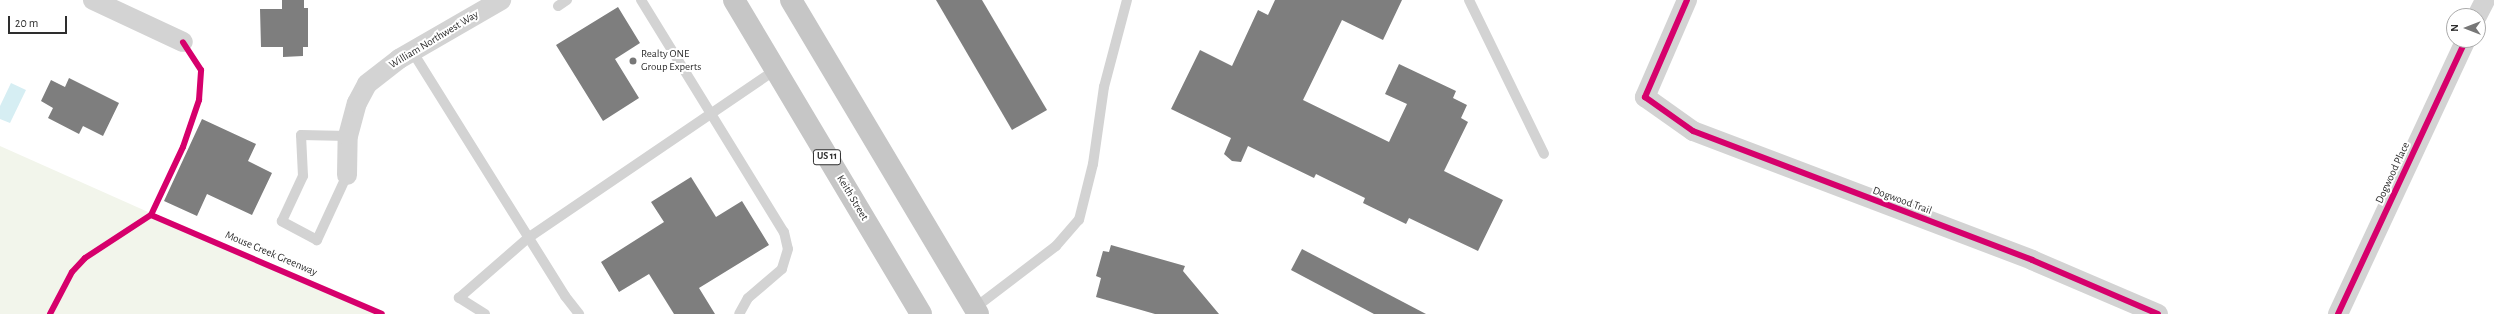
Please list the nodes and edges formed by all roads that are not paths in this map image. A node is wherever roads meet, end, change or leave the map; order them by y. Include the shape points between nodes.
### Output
1 (93, 0) edge
2 (501, 0) edge
3 (567, 0) edge
4 (641, 0) edge
5 (734, 0) edge
6 (792, 0) edge
7 (1127, 0) edge
8 (1469, 0) edge
9 (1687, 0) edge
10 (558, 6) dead end
11 (183, 42) dead end
12 (2462, 48) edge
13 (412, 51) junction
14 (775, 70) junction
15 (710, 112) junction
16 (348, 136) junction
17 (1544, 154) dead end
18 (347, 175) joint
19 (528, 238) junction
20 (973, 312) edge
21 (485, 314) edge
22 (580, 314) edge
23 (739, 314) edge
24 (921, 314) edge
25 (2158, 314) edge
26 (2338, 314) edge

1 - 11 street
2 - 13 street, William Northwest Way
3 - 10 lane
4 - 15 lane
5 - 14 main road, Keith Street / US 11
6 - 20 main road
7 - 20 lane via 1104,87 1093,164 1079,220 1056,246
8 - 17 lane
9 - 25 street, Dogwood Trail via 1645,97 1693,131 2032,260
12 - 26 street, Dogwood Place
13 - 16 street, William Northwest Way via 367,84 357,103
13 - 19 lane
14 - 15 lane
14 - 24 main road, Keith Street / US 11
15 - 19 lane
15 - 23 lane via 784,232 788,250 782,269 748,298
16 - 18 street, William Northwest Way
16 - 18 lane via 301,134 303,176 282,222 317,240
19 - 21 lane via 459,298
19 - 22 lane

